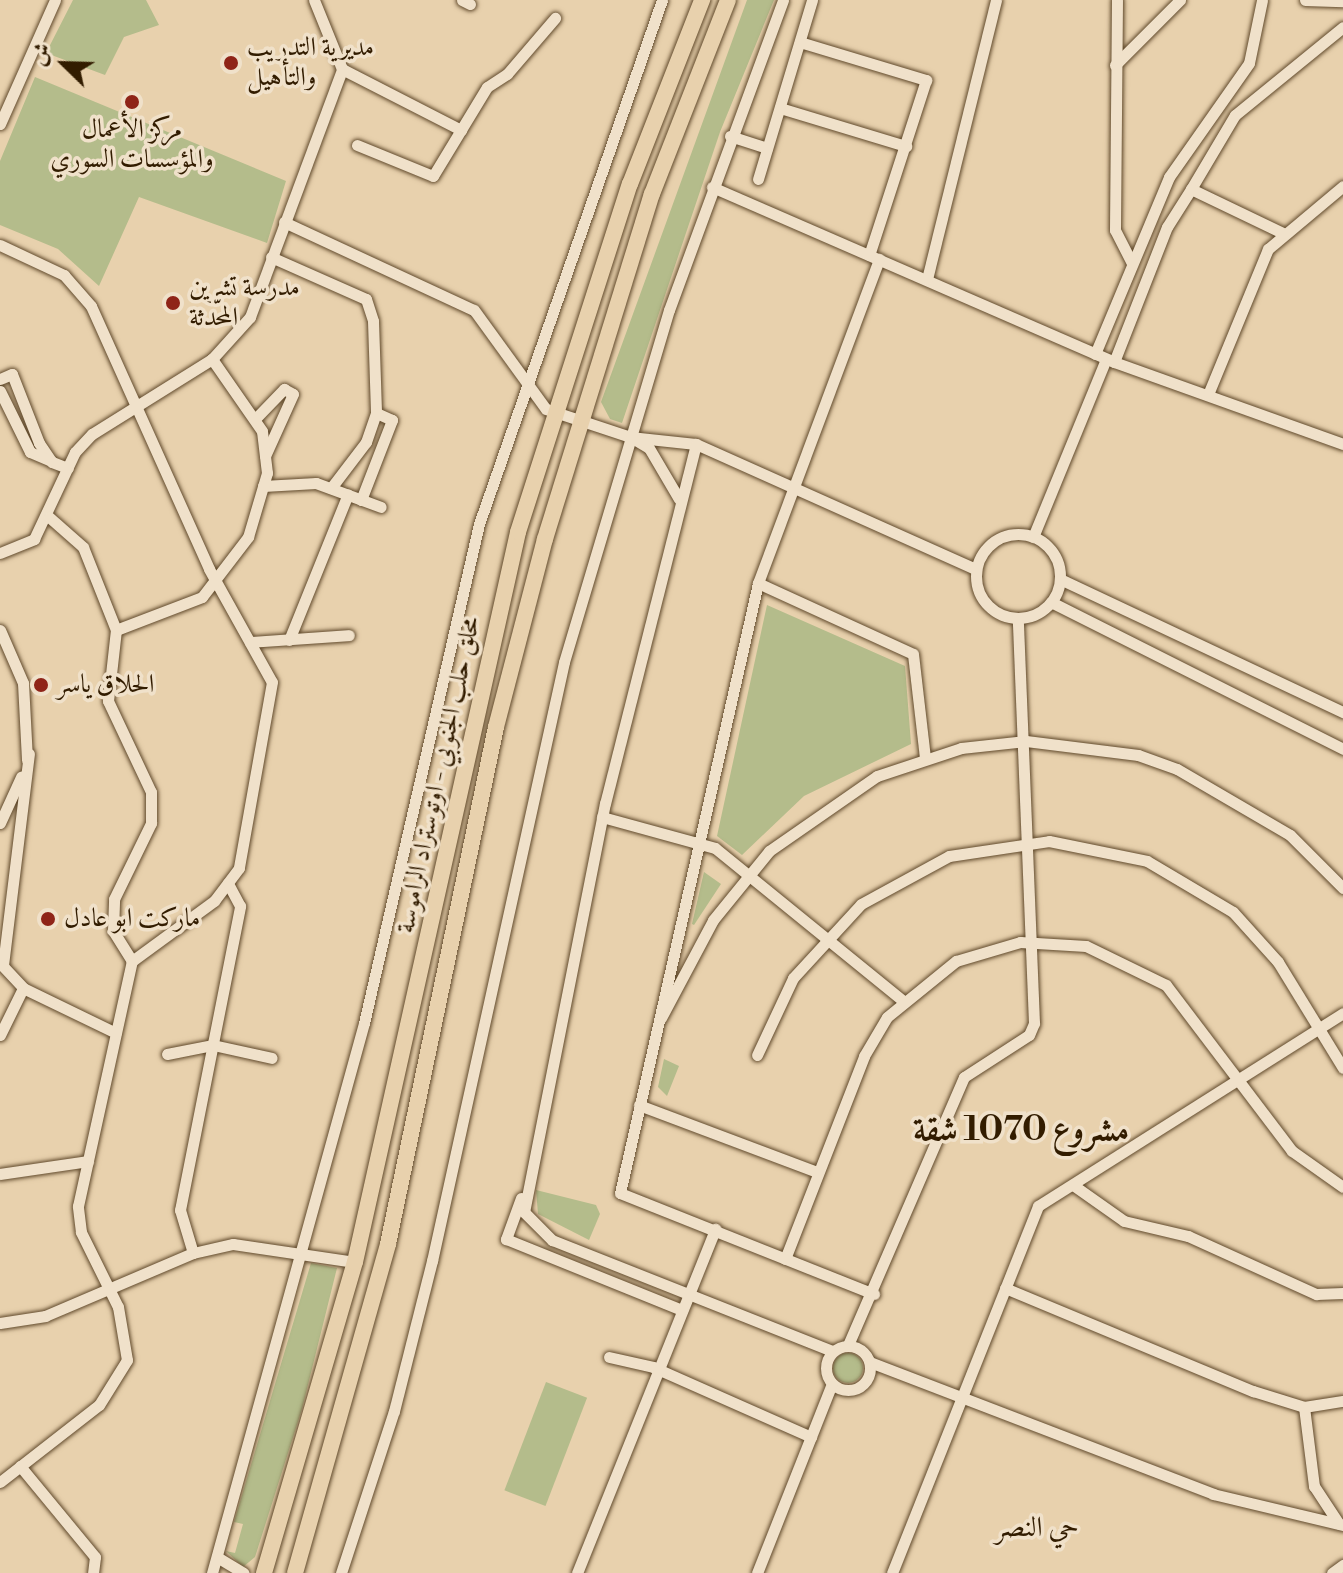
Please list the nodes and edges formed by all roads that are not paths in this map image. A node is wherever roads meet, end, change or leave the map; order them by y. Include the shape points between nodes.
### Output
1 (55, 0) edge
2 (314, 0) edge
3 (662, 0) edge
4 (702, 0) edge
5 (728, 0) edge
6 (783, 0) edge
7 (812, 0) edge
8 (996, 0) edge
9 (1117, 0) edge
10 (1180, 0) edge
11 (1262, 0) edge
12 (1305, 0) edge
13 (1343, 1) edge
14 (555, 18) dead end
15 (1343, 27) edge
16 (800, 42) junction
17 (1115, 65) junction
18 (342, 69) junction
19 (780, 108) junction
20 (0, 124) edge
21 (461, 130) junction
22 (730, 136) junction
23 (357, 145) dead end
24 (906, 146) junction
25 (767, 148) junction
26 (758, 179) dead end
27 (1343, 186) edge
28 (712, 187) junction
29 (1191, 189) junction
30 (284, 222) junction
31 (1285, 234) junction
32 (0, 245) edge
33 (271, 257) junction
34 (874, 257) junction
35 (1131, 262) junction
36 (927, 279) junction
37 (212, 359) junction
38 (1105, 359) junction
39 (0, 379) edge
40 (525, 386) junction
41 (0, 391) edge
42 (1209, 392) junction
43 (135, 404) junction
44 (555, 412) junction
45 (376, 413) junction
46 (255, 419) junction
47 (578, 419) junction
48 (630, 437) junction
49 (696, 444) junction
50 (1343, 444) edge
51 (265, 457) junction
52 (52, 462) junction
53 (68, 468) junction
54 (263, 486) junction
55 (790, 487) junction
56 (331, 488) junction
57 (348, 494) junction
58 (679, 499) junction
59 (361, 500) junction
60 (381, 507) dead end
61 (49, 517) junction
62 (1033, 537) junction
63 (0, 553) edge
64 (976, 569) junction
65 (1060, 579) junction
66 (217, 583) junction
67 (758, 583) junction
68 (1051, 602) junction
69 (1018, 618) junction
70 (0, 630) edge
71 (116, 630) junction
72 (349, 635) dead end
73 (289, 640) junction
74 (250, 642) junction
75 (1343, 712) edge
76 (1026, 741) junction
77 (1343, 749) edge
78 (29, 754) junction
79 (925, 758) junction
80 (602, 817) junction
81 (0, 823) edge
82 (696, 839) junction
83 (1029, 842) junction
84 (746, 876) junction
85 (228, 883) junction
86 (1343, 888) edge
87 (827, 935) junction
88 (1031, 941) junction
89 (132, 961) junction
90 (2, 964) edge
91 (23, 988) junction
92 (902, 1000) junction
93 (1343, 1013) edge
94 (659, 1022) junction
95 (1317, 1031) junction
96 (116, 1033) junction
97 (0, 1035) edge
98 (213, 1045) junction
99 (167, 1054) dead end
100 (757, 1055) dead end
101 (272, 1058) dead end
102 (1343, 1068) edge
103 (1241, 1076) junction
104 (639, 1105) junction
105 (88, 1161) junction
106 (817, 1172) junction
107 (0, 1174) edge
108 (1073, 1185) junction
109 (1343, 1187) edge
110 (524, 1190) junction
111 (715, 1229) junction
112 (193, 1253) junction
113 (305, 1255) junction
114 (785, 1259) junction
115 (355, 1262) junction
116 (1005, 1288) junction
117 (112, 1291) junction
118 (1343, 1293) edge
119 (689, 1294) junction
120 (874, 1294) junction
121 (682, 1310) junction
122 (0, 1323) edge
123 (848, 1345) junction
124 (832, 1351) junction
125 (609, 1357) dead end
126 (870, 1362) junction
127 (658, 1369) junction
128 (832, 1384) junction
129 (963, 1394) junction
130 (1343, 1401) edge
131 (1304, 1407) junction
132 (811, 1437) junction
133 (20, 1466) junction
134 (0, 1482) edge
135 (1341, 1525) edge
136 (217, 1557) junction
137 (1343, 1565) edge
138 (93, 1573) edge
139 (212, 1573) edge
140 (244, 1573) edge
141 (264, 1573) edge
142 (295, 1573) edge
143 (341, 1573) edge
144 (577, 1573) edge
145 (757, 1573) edge
146 (892, 1573) edge
147 (1332, 1573) edge

1 - 20 street
2 - 18 street
3 - 40 street
4 - 44 highway, محلق حلب الجنوبي - اوتوستراد الراموسة via 630,184
5 - 47 highway, محلق حلب الجنوبي - اوتوستراد الراموسة via 652,194
6 - 22 street
7 - 16 street
8 - 36 street
9 - 17 street
10 - 17 street
11 - 35 street via 1249,63 1191,140
12 - 13 street
14 - 21 street via 507,74 487,87
15 - 29 street via 1235,115
16 - 19 street
16 - 24 street via 926,80
17 - 35 street via 1115,230
18 - 21 street
18 - 30 street
19 - 24 street
19 - 25 street
21 - 23 street via 433,176
22 - 25 street
22 - 28 street
24 - 34 street
25 - 26 street
27 - 31 street
28 - 34 street
28 - 48 street
29 - 31 street
29 - 38 street via 1167,227
30 - 33 street
30 - 40 street via 459,300 494,330
31 - 42 street via 1268,249
32 - 43 street via 73,285 91,306
33 - 37 street via 250,317
33 - 45 street via 366,299
34 - 36 street
34 - 55 street
35 - 38 street
36 - 38 street
37 - 43 street
37 - 46 street
38 - 42 street
38 - 62 street
39 - 52 street via 12,374
40 - 44 street
40 - 113 street via 454,621
41 - 52 street via 30,452
42 - 50 street
43 - 53 street via 92,434
43 - 66 street
44 - 47 street
44 - 115 highway, محلق حلب الجنوبي - اوتوستراد الراموسة via 484,676
45 - 56 street via 366,442
45 - 59 street via 392,420
46 - 51 street
46 - 51 street via 284,389 293,394
47 - 48 street
47 - 142 highway, محلق حلب الجنوبي - اوتوستراد الراموسة via 496,727 388,1244
48 - 49 street
48 - 58 street via 649,448
48 - 143 street via 546,728 394,1411
49 - 55 street
49 - 58 street
51 - 54 street
52 - 53 street
53 - 61 street
54 - 56 street
54 - 66 street via 248,537
55 - 64 street
55 - 67 street
56 - 57 street
57 - 59 street
57 - 73 street
58 - 80 street
59 - 60 street
61 - 63 street via 34,539
61 - 71 street via 83,547
62 - 64 street via 999,539
62 - 65 street via 1051,548
64 - 69 street via 990,607
65 - 68 street
65 - 75 street
66 - 71 street via 175,613
66 - 74 street
67 - 79 street via 913,654
67 - 82 street
68 - 69 street
68 - 77 street
69 - 76 street
70 - 78 street via 23,683
71 - 89 street via 108,701 153,807 114,899 113,931
72 - 73 street
73 - 74 street
74 - 85 street via 272,682 239,868
76 - 79 street
76 - 83 street
76 - 86 street via 1138,755 1177,769 1290,835
78 - 81 street
78 - 90 street
79 - 84 street via 838,797
80 - 82 street
80 - 110 street
82 - 84 street
82 - 94 street
83 - 87 street via 982,848 918,869
83 - 88 street
83 - 95 street via 1115,851 1206,892 1278,962
84 - 87 street
84 - 94 street via 713,920
85 - 89 street via 214,901
85 - 98 street via 240,906
87 - 92 street
87 - 100 street via 787,988
88 - 92 street via 956,961
88 - 103 street via 1086,946 1148,972 1182,1000
88 - 120 street via 1035,1009 1029,1035 964,1077
89 - 96 street
90 - 91 street
91 - 96 street
91 - 97 street
92 - 106 street via 864,1056
93 - 95 street
94 - 104 street
95 - 102 street
95 - 103 street
96 - 105 street
98 - 99 street
98 - 101 street
98 - 112 street via 180,1210
103 - 108 street
103 - 109 street via 1292,1151
104 - 106 street
104 - 111 street via 620,1193
105 - 107 street
105 - 117 street via 78,1221
106 - 114 street
108 - 116 street via 1038,1206
108 - 118 street via 1124,1221 1188,1236 1316,1294
110 - 119 street via 535,1230
110 - 121 street via 506,1239
111 - 114 street
111 - 119 street
112 - 113 street via 233,1244
112 - 117 street
113 - 115 street
113 - 136 street
114 - 120 street
115 - 141 highway, محلق حلب الجنوبي - اوتوستراد الراموسة via 313,1424
116 - 129 street
116 - 131 street
117 - 122 street via 45,1316
117 - 133 street via 126,1337 118,1381 99,1405
119 - 121 street
119 - 124 street
120 - 123 street
121 - 127 street
123 - 124 street
123 - 126 street
124 - 128 street via 825,1368
125 - 127 street
126 - 128 street via 859,1387
126 - 129 street
127 - 132 street
127 - 144 street
128 - 132 street
129 - 135 street via 1213,1494
129 - 146 street
130 - 131 street
131 - 135 street via 1314,1486
132 - 145 street
133 - 134 street
133 - 138 street via 95,1557
136 - 139 street
136 - 140 street
137 - 147 street

